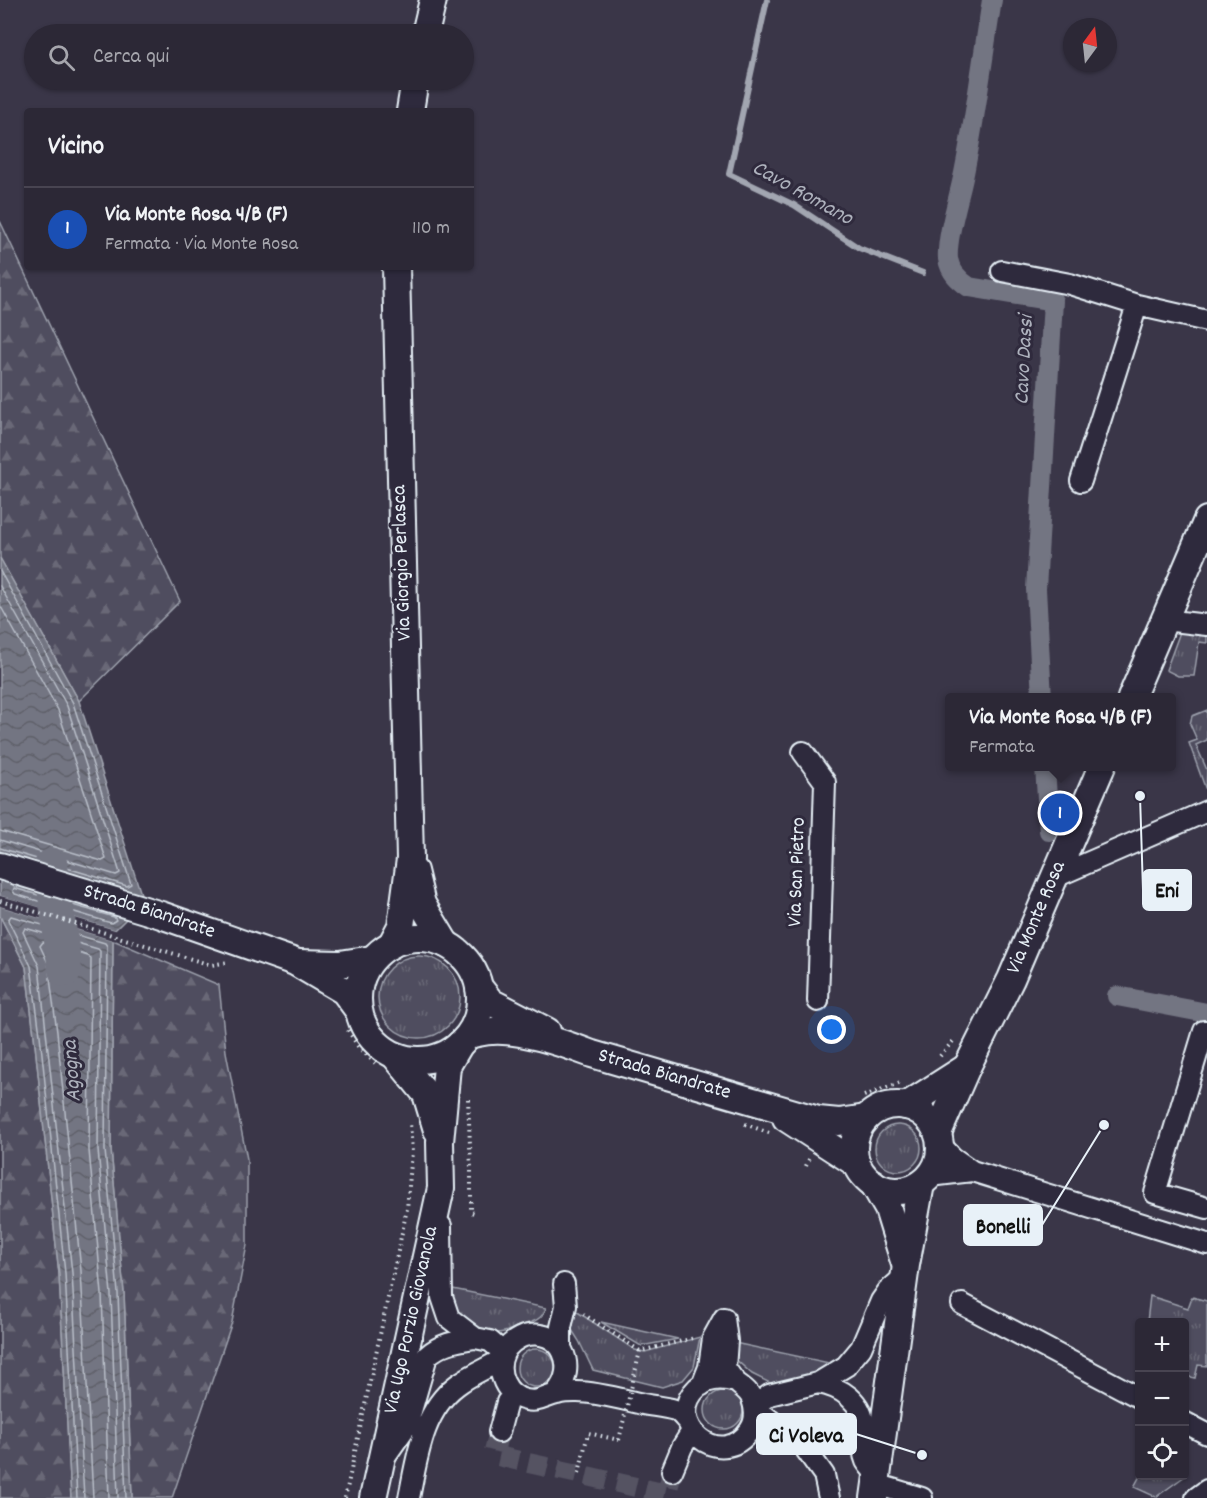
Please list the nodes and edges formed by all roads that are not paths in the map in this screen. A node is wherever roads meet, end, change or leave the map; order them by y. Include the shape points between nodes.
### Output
1 (433, 0) edge
2 (427, 24) edge
3 (413, 90) edge
4 (410, 108) edge
5 (396, 270) edge
6 (1002, 271) dead end
7 (1137, 304) junction
8 (1207, 321) edge
9 (1081, 481) dead end
10 (1207, 520) edge
11 (1164, 620) junction
12 (1207, 625) edge
13 (1133, 693) edge
14 (803, 752) dead end
15 (1100, 771) edge
16 (1207, 811) edge
17 (410, 859) junction
18 (0, 866) edge
19 (1055, 877) junction
20 (446, 944) junction
21 (382, 952) junction
22 (295, 963) junction
23 (479, 987) junction
24 (818, 1001) dead end
25 (352, 1017) junction
26 (1207, 1031) edge
27 (465, 1039) junction
28 (561, 1043) junction
29 (387, 1060) junction
30 (967, 1067) junction
31 (904, 1094) junction
32 (768, 1107) junction
33 (861, 1108) junction
34 (939, 1139) junction
35 (440, 1142) junction
36 (972, 1171) junction
37 (865, 1174) junction
38 (925, 1180) junction
39 (441, 1188) junction
40 (1207, 1208) edge
41 (1207, 1244) edge
42 (905, 1270) junction
43 (962, 1304) dead end
44 (536, 1335) junction
45 (475, 1338) junction
46 (503, 1357) junction
47 (564, 1357) junction
48 (818, 1383) junction
49 (740, 1385) junction
50 (698, 1388) junction
51 (555, 1394) junction
52 (514, 1395) junction
53 (1135, 1395) edge
54 (762, 1401) junction
55 (1189, 1424) edge
56 (690, 1427) junction
57 (499, 1432) tunnel mouth
58 (1207, 1434) edge
59 (381, 1462) junction
60 (672, 1471) tunnel mouth
61 (876, 1486) edge
62 (1207, 1490) edge
63 (915, 1497) edge
64 (373, 1498) edge
65 (409, 1498) edge
66 (829, 1498) edge
67 (1196, 1498) edge

1 - 2 main road
3 - 4 main road
5 - 17 main road, Via Giorgio Perlasca
6 - 7 street via 1070,284
7 - 8 street
7 - 9 street
10 - 11 main road
11 - 12 street
11 - 13 main road
14 - 24 street, Via San Pietro via 825,782
15 - 19 main road, Via Monte Rosa
16 - 19 street
17 - 20 main road, Via Giorgio Perlasca via 422,904
17 - 21 main road, Via Giorgio Perlasca via 401,926
18 - 22 main road, Strada Biandrate via 161,915
19 - 30 main road, Via Monte Rosa
20 - 21 main road via 433,939 404,939
20 - 23 main road via 472,969
21 - 22 main road, Strada Biandrate via 340,964
21 - 25 main road via 363,975
22 - 25 main road, Strada Biandrate via 344,992
23 - 27 main road via 478,1012
23 - 28 main road, Strada Biandrate via 491,1002 547,1031
25 - 29 main road via 382,1048
26 - 40 street via 1155,1193
27 - 28 main road, Strada Biandrate via 493,1031
27 - 29 main road via 446,1054 430,1059
27 - 35 main road, Via Ugo Porzio Giovanola via 447,1066
28 - 32 main road, Strada Biandrate
29 - 35 main road, Via Ugo Porzio Giovanola via 426,1094
30 - 31 main road
30 - 34 main road, Via Monte Rosa
31 - 33 main road via 885,1107
31 - 34 main road via 933,1123
32 - 33 main road, Strada Biandrate via 839,1122
32 - 37 main road, Strada Biandrate
33 - 37 main road via 854,1152
34 - 36 street via 952,1158
34 - 38 main road via 940,1156
35 - 39 main road, Via Ugo Porzio Giovanola
36 - 38 street
36 - 41 street
37 - 38 main road via 885,1189 897,1191
37 - 42 main road via 888,1209
38 - 42 main road
39 - 45 street via 441,1297 449,1318
39 - 59 main road, Via Ugo Porzio Giovanola
42 - 48 street via 881,1301 861,1348 846,1366
42 - 61 main road
43 - 53 street
44 - 46 street via 520,1337
44 - 47 street via 545,1336
44 - 47 street via 549,1324 564,1284
45 - 46 street via 490,1341
45 - 59 street via 435,1348 427,1356 407,1425
46 - 52 street via 502,1377
46 - 65 street via 457,1385 438,1405 416,1458
47 - 50 street via 588,1384 675,1399
47 - 51 street via 565,1381
48 - 54 street
48 - 61 street via 848,1394 859,1411 864,1426 863,1448
49 - 50 street via 718,1379
49 - 50 street via 726,1368 724,1318 713,1338 709,1367
49 - 54 street
50 - 56 street via 688,1403
51 - 52 street via 535,1401
51 - 56 street via 579,1391 676,1411
52 - 57 street via 507,1402
54 - 56 street via 746,1435 728,1446 708,1444
54 - 66 street via 824,1475
55 - 58 street
56 - 60 street
59 - 64 main road, Via Ugo Porzio Giovanola
61 - 63 street
62 - 67 street

